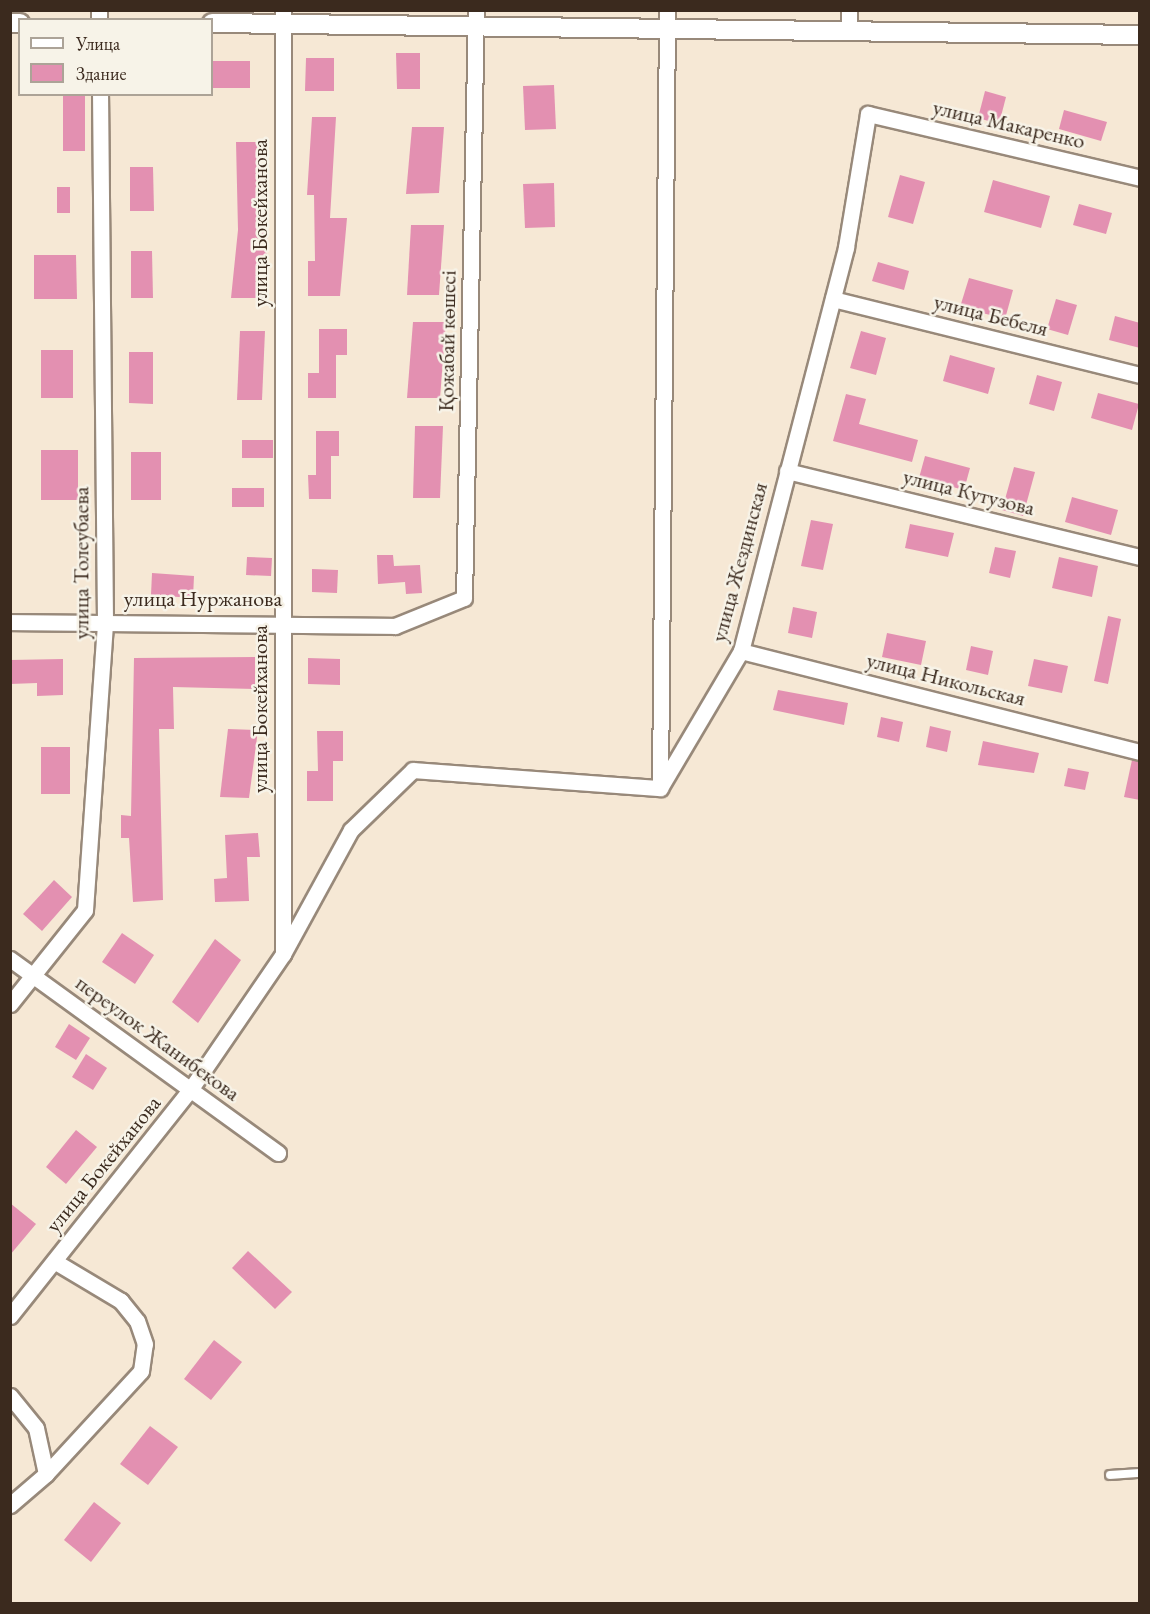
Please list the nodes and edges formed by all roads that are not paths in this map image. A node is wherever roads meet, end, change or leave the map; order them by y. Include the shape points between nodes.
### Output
1 (283, 17) edge
2 (476, 17) edge
3 (667, 19) edge
4 (849, 19) edge
5 (213, 23) edge
6 (1140, 35) edge
7 (100, 96) edge
8 (868, 114) joint
9 (1140, 178) edge
10 (832, 299) junction
11 (1140, 375) edge
12 (787, 471) junction
13 (1140, 557) edge
14 (105, 621) junction
15 (10, 622) edge
16 (282, 622) junction
17 (395, 626) joint
18 (741, 651) junction
19 (1140, 752) edge
20 (660, 788) junction
21 (283, 954) junction
22 (10, 959) edge
23 (34, 975) junction
24 (10, 1004) edge
25 (190, 1090) junction
26 (278, 1153) dead end
27 (54, 1262) junction
28 (10, 1316) edge
29 (10, 1396) edge
30 (1140, 1473) edge
31 (46, 1474) junction
32 (1110, 1475) dead end
33 (10, 1505) edge

1 - 2 street
1 - 5 street
1 - 16 street, улица Бокейханова
2 - 3 street
2 - 17 street, Қожабай көшесі via 465,598
3 - 4 street
3 - 20 street
4 - 6 street
7 - 14 street, улица Толеубаева
8 - 9 street, улица Макаренко
8 - 10 street, улица Жездинская
10 - 11 street, улица Бебеля
10 - 12 street, улица Жездинская
12 - 13 street, улица Кутузова
12 - 18 street, улица Жездинская
14 - 15 street, улица Нуржанова
14 - 16 street, улица Нуржанова
14 - 23 street, улица Толеубаева via 85,910
16 - 17 street, улица Нуржанова
16 - 21 street, улица Бокейханова
18 - 19 street, улица Никольская
18 - 20 street, улица Жездинская
20 - 21 street via 413,770 351,830
21 - 25 street, улица Бокейханова
22 - 23 street, переулок Жанибекова
23 - 24 street, улица Толеубаева
23 - 25 street, переулок Жанибекова
25 - 26 street, переулок Жанибекова
25 - 27 street, улица Бокейханова
27 - 28 street, улица Бокейханова
27 - 31 street via 121,1301 137,1321 145,1344 141,1371
29 - 31 street via 36,1428
30 - 32 lane
31 - 33 street

